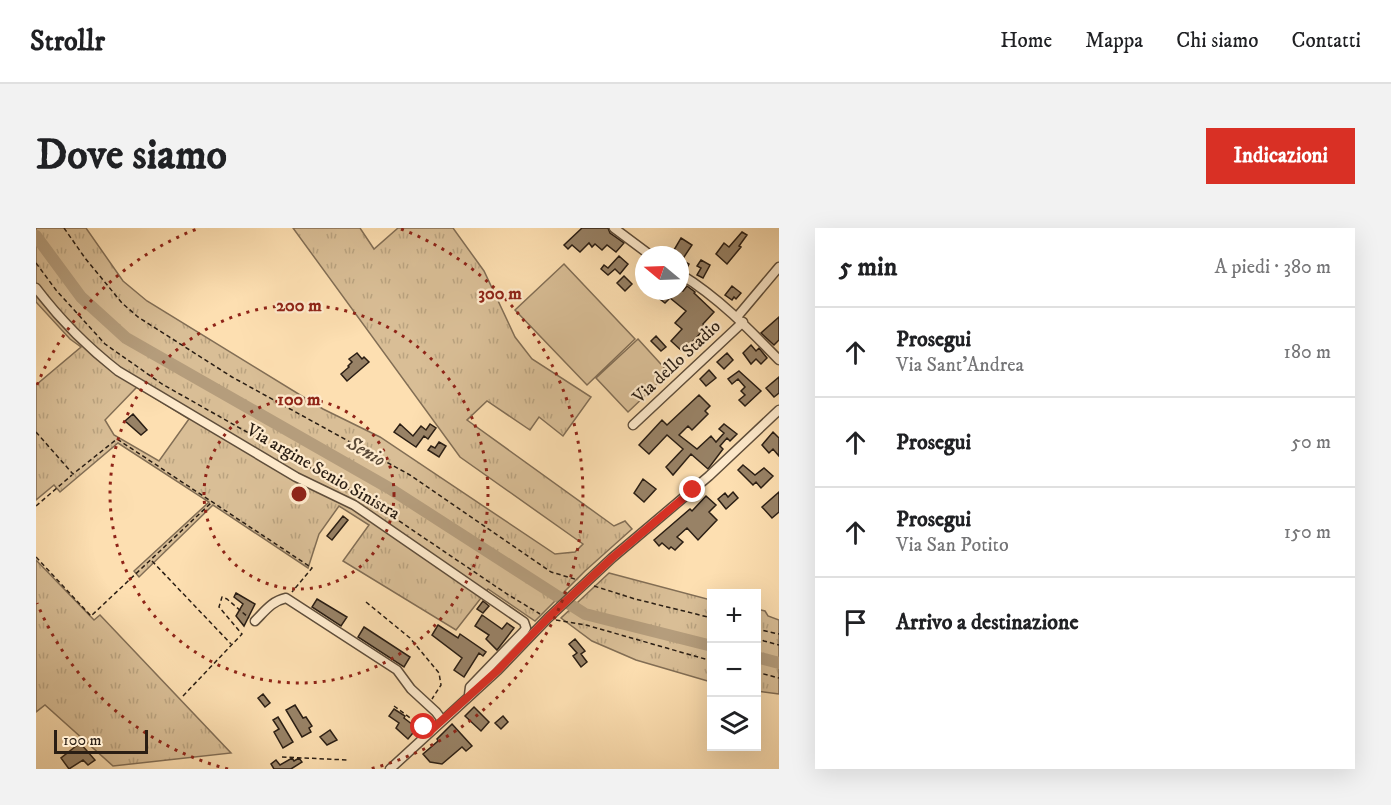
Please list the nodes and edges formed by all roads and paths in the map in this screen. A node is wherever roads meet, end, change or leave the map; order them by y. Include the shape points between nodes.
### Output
1 (64, 228) edge
2 (614, 228) edge
3 (638, 246) edge
4 (36, 263) edge
5 (779, 267) edge
6 (689, 280) edge
7 (36, 288) edge
8 (740, 320) junction
9 (779, 360) edge
10 (778, 414) edge
11 (633, 425) dead end
12 (36, 432) edge
13 (73, 474) junction
14 (213, 502) junction
15 (36, 506) edge
16 (36, 557) edge
17 (152, 561) junction
18 (586, 584) junction
19 (286, 598) junction
20 (366, 602) dead end
21 (707, 617) edge
22 (548, 618) junction
23 (255, 621) joint
24 (761, 630) edge
25 (779, 634) edge
26 (761, 640) edge
27 (232, 645) junction
28 (779, 645) edge
29 (707, 660) edge
30 (761, 673) edge
31 (779, 678) edge
32 (470, 695) junction
33 (183, 696) dead end
34 (428, 705) junction
35 (394, 706) dead end
36 (442, 720) junction
37 (429, 732) junction
38 (282, 757) dead end
39 (348, 760) dead end
40 (390, 769) edge

1 - 18 path via 122,303 138,317 231,377 410,474 551,572
2 - 3 street
4 - 22 path via 105,344 162,384 374,504
5 - 8 street, Via dello Stadio
6 - 8 street
7 - 32 street, Via argine Senio Sinistra via 60,320 118,371 296,477 354,505 524,622 524,631 470,687
8 - 9 street
8 - 11 street, Via dello Stadio
10 - 18 street
12 - 13 path
13 - 14 path via 117,440
13 - 15 path
14 - 17 path
14 - 19 path via 312,568
16 - 17 path via 91,616
17 - 27 path
18 - 21 path
18 - 22 street
19 - 23 street via 270,605
19 - 34 street via 397,670
20 - 34 path via 410,638 439,673 441,685
22 - 29 path
22 - 32 street
23 - 27 path via 222,597 219,607 242,634
24 - 25 path
26 - 28 path
27 - 33 path
30 - 31 path
32 - 36 street
34 - 36 street
35 - 37 path
36 - 37 street
37 - 40 street
38 - 39 path

